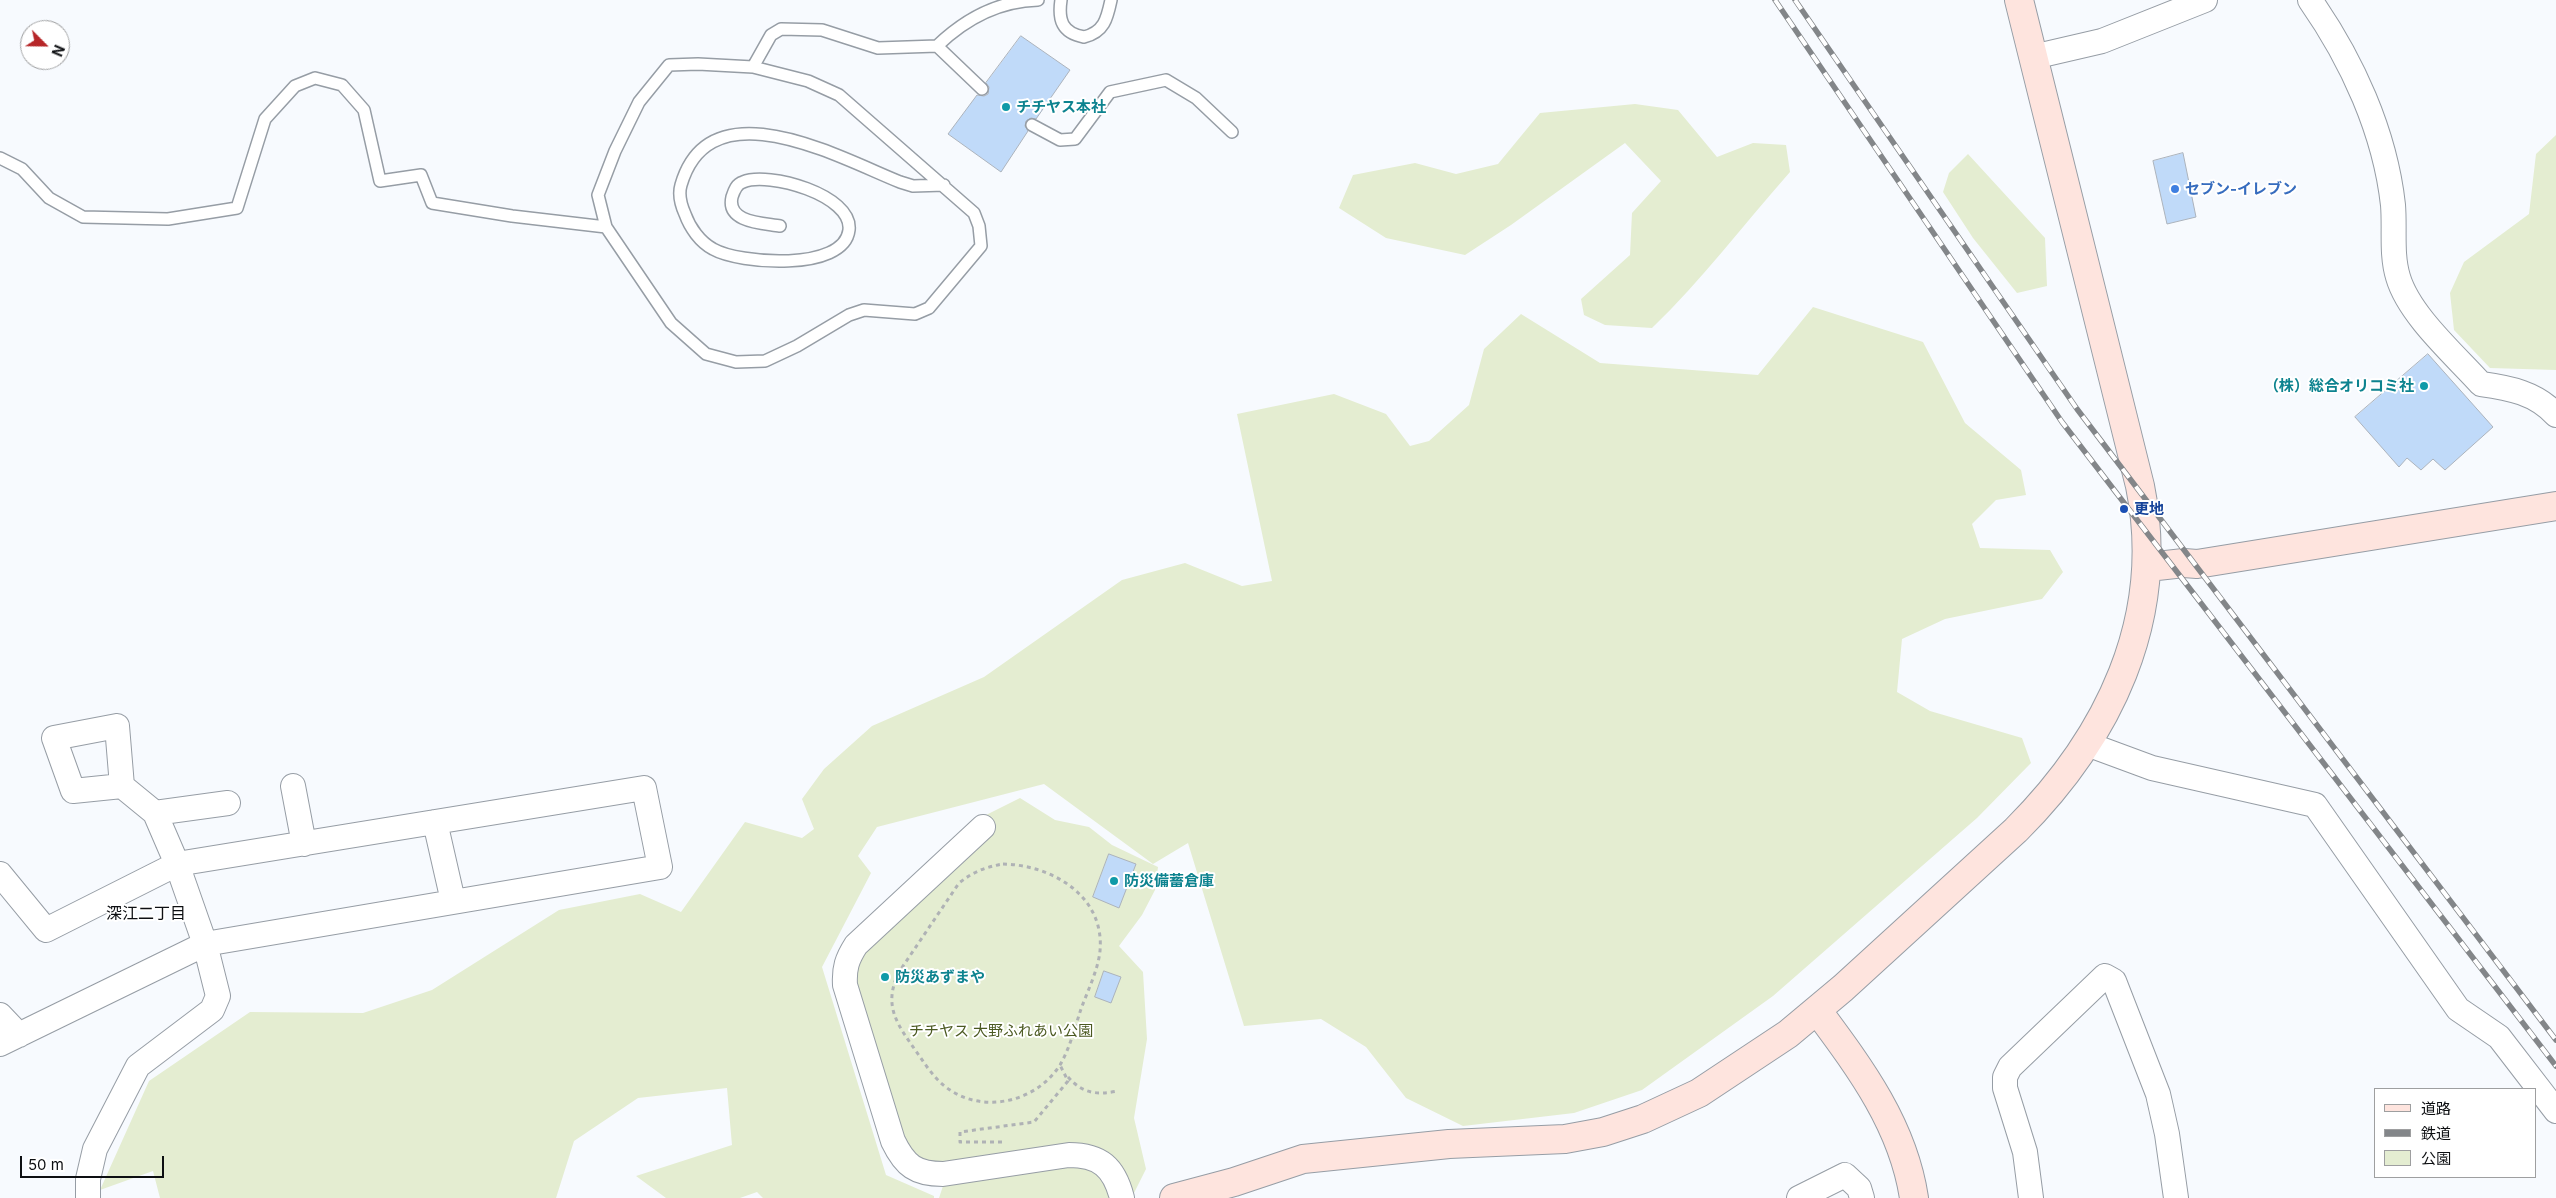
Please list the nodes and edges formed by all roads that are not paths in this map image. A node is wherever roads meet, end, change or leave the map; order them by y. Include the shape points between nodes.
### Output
1 (1038, 0) edge
2 (1061, 0) edge
3 (1110, 0) edge
4 (2019, 0) edge
5 (2205, 0) edge
6 (2310, 0) edge
7 (937, 46) junction
8 (2033, 57) junction
9 (753, 66) junction
10 (982, 89) dead end
11 (1032, 125) dead end
12 (1232, 132) dead end
13 (0, 158) edge
14 (944, 185) junction
15 (780, 226) dead end
16 (606, 227) junction
17 (2556, 415) edge
18 (2556, 506) edge
19 (2148, 567) junction
20 (2087, 744) junction
21 (122, 786) dead end
22 (293, 786) dead end
23 (228, 803) dead end
24 (154, 813) junction
25 (435, 822) junction
26 (984, 827) dead end
27 (304, 844) junction
28 (177, 864) junction
29 (0, 874) edge
30 (453, 901) junction
31 (205, 944) junction
32 (1817, 1010) junction
33 (0, 1016) edge
34 (9, 1039) edge
35 (2556, 1111) edge
36 (88, 1198) edge
37 (1122, 1198) edge
38 (1174, 1198) edge
39 (1799, 1198) edge
40 (1862, 1198) edge
41 (1914, 1198) edge
42 (2031, 1198) edge
43 (2176, 1198) edge

1 - 7 lane via 981,13 957,27
2 - 3 lane via 1059,16 1062,24 1075,36 1084,37 1100,30 1108,14
4 - 8 street
5 - 8 street via 2102,41
6 - 17 street via 2333,35 2360,87 2382,144 2393,205 2398,277 2408,300 2481,384 2512,388 2528,394
7 - 9 lane via 878,48 822,30 782,29 771,35
7 - 10 lane
8 - 19 street via 2140,486
9 - 14 lane via 808,81 839,95
9 - 16 lane via 669,66 639,102 615,151 598,195
11 - 12 lane via 1060,140 1075,139 1110,92 1166,80 1196,98
13 - 16 lane via 22,169 50,198 83,217 168,219 237,208 265,119 295,86 315,78 342,85 364,110 380,181 421,175 432,203
14 - 15 lane via 913,186 811,146 761,133 717,138 690,162 680,186 680,202 697,236 725,255 774,262 804,259 830,253 844,244 849,230 841,207 830,199 789,184 765,180 743,182 735,188 732,200 740,218
14 - 16 lane via 974,213 981,246 929,308 915,314 864,310 765,361 736,362 706,354 671,323
18 - 19 street via 2198,564
19 - 20 street via 2143,606 2132,646 2114,694
20 - 32 street via 2061,781 2022,824
20 - 35 street via 2152,768 2315,805 2458,1009 2499,1037
21 - 24 street
22 - 27 street
23 - 24 street
24 - 28 street
25 - 27 street
25 - 30 street
25 - 30 street via 644,788 660,867
26 - 37 street via 856,945 848,957 845,985 893,1142 900,1157 912,1168 927,1174 1069,1154 1086,1155 1113,1173
27 - 28 street
28 - 29 street via 46,930
28 - 31 street
30 - 31 street
31 - 34 street
31 - 36 street via 218,996 212,1010 138,1066 95,1149 88,1179
32 - 38 street via 1699,1093 1643,1119 1603,1132 1540,1142 1450,1144 1303,1158
32 - 41 street via 1888,1115 1912,1182
33 - 34 street
39 - 40 street via 1845,1175 1859,1188
42 - 43 street via 2025,1152 2005,1088 2005,1077 2010,1066 2105,976 2114,981 2158,1094

